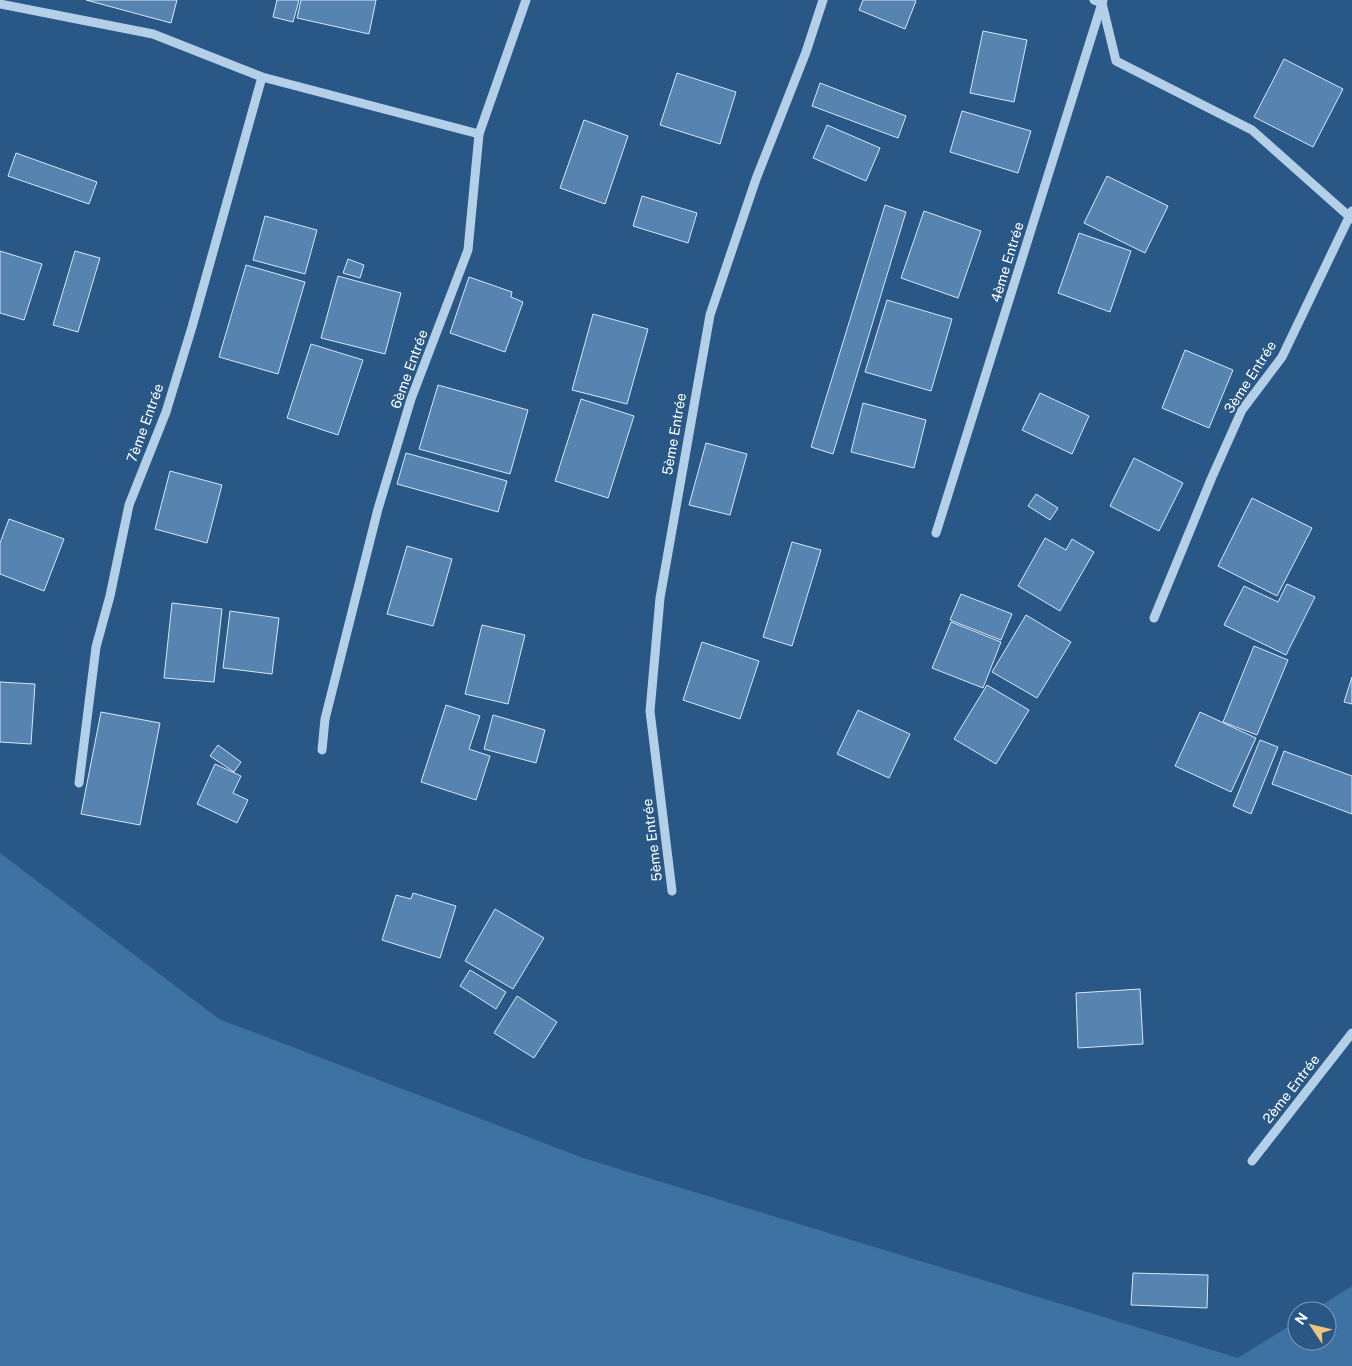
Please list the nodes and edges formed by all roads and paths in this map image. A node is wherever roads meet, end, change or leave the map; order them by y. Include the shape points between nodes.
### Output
1 (526, 0) edge
2 (823, 0) edge
3 (1100, 1) edge
4 (0, 4) edge
5 (262, 77) junction
6 (479, 134) junction
7 (1351, 216) edge
8 (936, 533) dead end
9 (1154, 618) dead end
10 (322, 750) dead end
11 (79, 783) dead end
12 (672, 891) dead end
13 (1352, 1033) edge
14 (1252, 1161) dead end

1 - 6 street, 6ème Entrée
2 - 12 street, 5ème Entrée via 756,179 710,315 660,598 650,711
3 - 7 street via 1116,61 1252,130
3 - 8 street, 4ème Entrée
4 - 5 street via 153,34
5 - 6 street
5 - 11 street, 7ème Entrée via 166,412 129,504 96,647
6 - 10 street, 6ème Entrée via 468,250 411,400 378,509 327,710
7 - 9 street, 3ème Entrée via 1282,357 1242,410
13 - 14 street, 2ème Entrée

